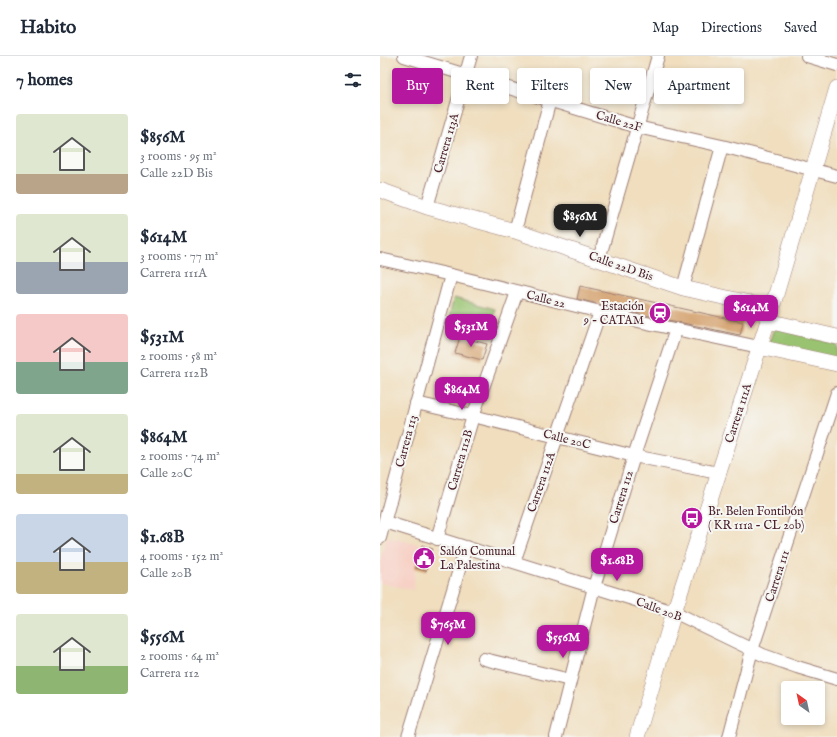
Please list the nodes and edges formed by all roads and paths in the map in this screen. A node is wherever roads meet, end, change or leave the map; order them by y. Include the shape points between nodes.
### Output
1 (404, 56) edge
2 (471, 56) edge
3 (658, 56) edge
4 (807, 56) edge
5 (837, 65) edge
6 (468, 68) edge
7 (451, 70) edge
8 (837, 88) edge
9 (457, 104) edge
10 (549, 104) edge
11 (563, 104) edge
12 (637, 127) junction
13 (722, 146) junction
14 (813, 169) junction
15 (837, 176) edge
16 (380, 190) edge
17 (427, 207) junction
18 (515, 231) junction
19 (380, 259) edge
20 (599, 259) junction
21 (452, 275) junction
22 (683, 288) junction
23 (517, 292) junction
24 (600, 312) junction
25 (770, 314) junction
26 (676, 329) junction
27 (837, 337) edge
28 (759, 346) junction
29 (837, 364) edge
30 (837, 394) edge
31 (416, 403) junction
32 (473, 416) junction
33 (556, 437) junction
34 (634, 456) junction
35 (718, 473) junction
36 (385, 522) junction
37 (380, 538) edge
38 (437, 539) junction
39 (466, 547) junction
40 (514, 562) junction
41 (594, 587) junction
42 (674, 612) junction
43 (752, 650) junction
44 (484, 659) dead end
45 (837, 679) edge
46 (570, 680) junction
47 (408, 737) edge
48 (556, 737) edge
49 (637, 737) edge
50 (728, 737) edge

1 - 7 street, Calle 22F
2 - 6 street, Carrera 113A
3 - 12 street
4 - 5 street
8 - 14 street, Carrera 111A
9 - 17 street, Carrera 113A
10 - 18 street
11 - 12 street, Calle 22F
12 - 13 street, Calle 22F
12 - 20 street
13 - 14 street, Calle 22F
13 - 22 street
14 - 15 street, Calle 22F
14 - 25 street, Carrera 111A
16 - 17 street, Calle 22D Bis
17 - 18 street, Calle 22D Bis
18 - 20 street, Calle 22D Bis
19 - 21 street, Calle 22
20 - 22 street, Calle 22D Bis
21 - 23 street, Calle 22
21 - 31 street, Carrera 113
22 - 25 street, Calle 22D Bis
23 - 24 street, Calle 22
23 - 32 street, Carrera 112B
24 - 26 street, Calle 22
24 - 33 street, Carrera 112A
25 - 27 street, Calle 22D Bis
25 - 28 street, Carrera 111A
26 - 28 street, Calle 22
26 - 34 street, Carrera 112
28 - 29 street
28 - 35 street, Carrera 111A
30 - 43 street, Carrera 111
31 - 32 street, Calle 20C
31 - 36 street, Carrera 113
32 - 33 street, Calle 20C
32 - 38 street, Carrera 112B
33 - 34 street, Calle 20C
33 - 40 street, Carrera 112A
34 - 35 street, Calle 20C
34 - 41 street, Carrera 112
35 - 42 street, Carrera 111A
36 - 37 street, Carrera 113
36 - 38 street, Calle 20B
38 - 39 street, Calle 20B
39 - 40 street, Calle 20B
39 - 47 street
40 - 41 street, Calle 20B
41 - 42 street, Calle 20B
41 - 46 street, Carrera 112
42 - 43 street, Calle 20B
42 - 49 street, Carrera 111A
43 - 45 street, Calle 20B
43 - 50 street, Carrera 111
44 - 46 street
46 - 48 street, Carrera 112

